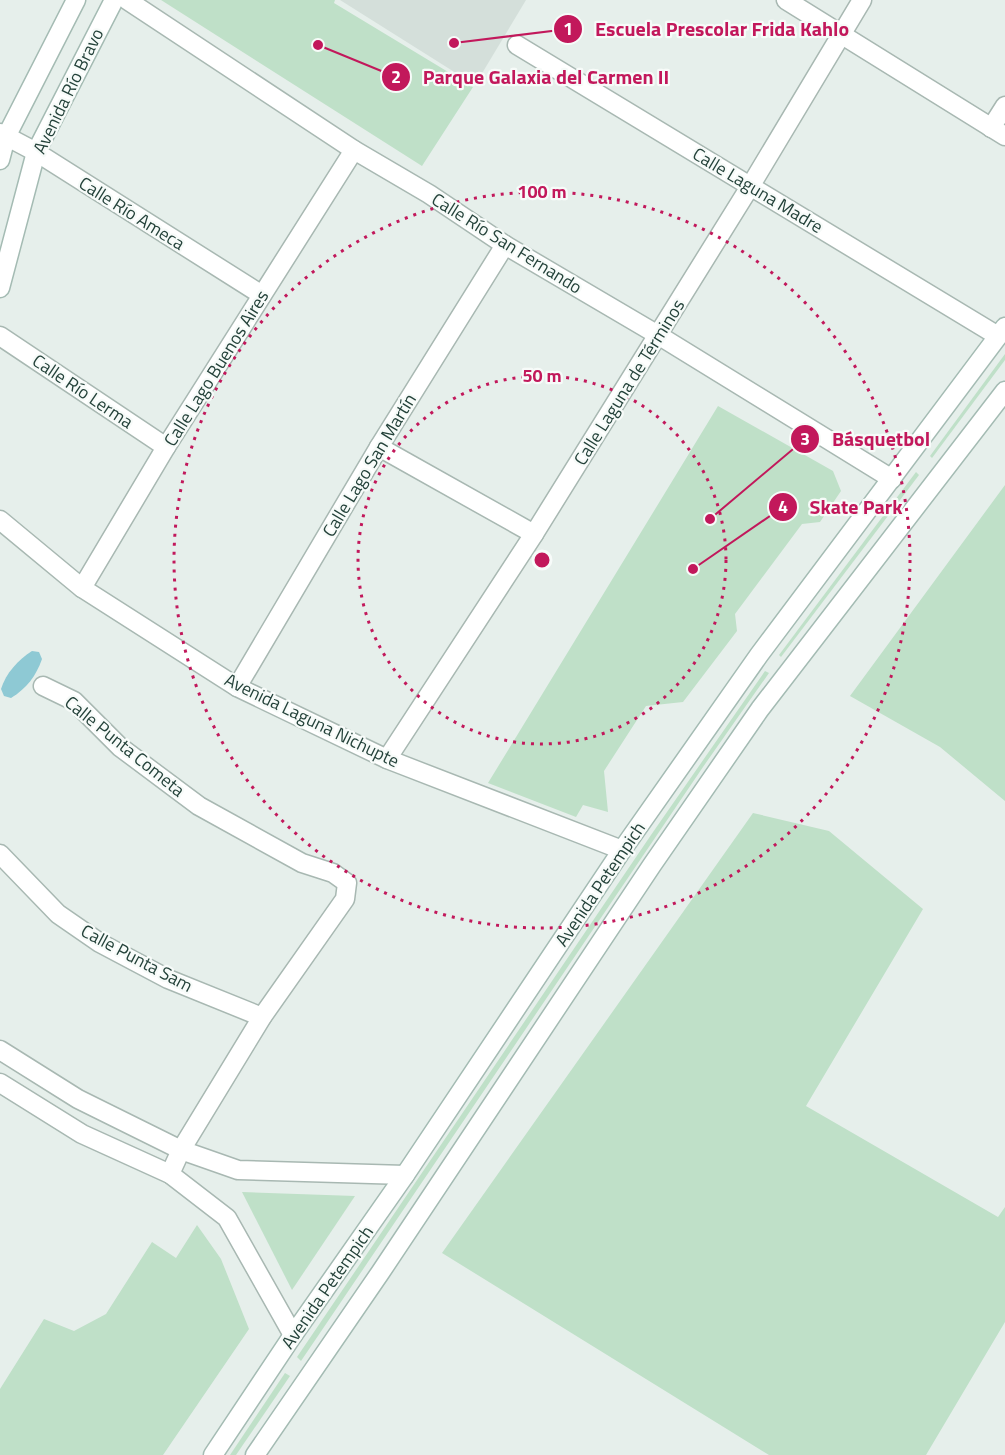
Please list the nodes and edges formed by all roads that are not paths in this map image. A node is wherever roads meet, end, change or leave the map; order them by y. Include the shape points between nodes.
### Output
1 (76, 0) edge
2 (114, 0) edge
3 (127, 0) edge
4 (786, 0) edge
5 (862, 0) edge
6 (841, 34) junction
7 (517, 45) dead end
8 (1005, 106) edge
9 (998, 132) edge
10 (3, 135) edge
11 (354, 150) junction
12 (36, 152) junction
13 (0, 160) edge
14 (751, 185) junction
15 (505, 245) junction
16 (0, 288) edge
17 (262, 295) junction
18 (1002, 332) edge
19 (658, 334) junction
20 (0, 336) edge
21 (1005, 391) edge
22 (166, 447) junction
23 (379, 447) junction
24 (892, 479) junction
25 (0, 520) edge
26 (534, 534) junction
27 (82, 588) junction
28 (43, 686) dead end
29 (237, 687) junction
30 (387, 759) junction
31 (622, 850) junction
32 (0, 854) edge
33 (262, 1017) junction
34 (0, 1050) edge
35 (0, 1083) edge
36 (181, 1150) junction
37 (170, 1174) junction
38 (405, 1174) junction
39 (293, 1335) junction
40 (213, 1455) edge
41 (255, 1455) edge

1 - 10 street, Avenida Río Bravo
2 - 12 street, Avenida Río Bravo
3 - 11 street, Calle Río San Fernando
4 - 6 street
5 - 6 street, Calle Laguna de Términos
6 - 9 street
6 - 14 street, Calle Laguna de Términos
7 - 14 street, Calle Laguna Madre
8 - 9 street
10 - 12 street, Calle Río Ameca
10 - 13 street, Avenida Río Bravo
11 - 15 street, Calle Río San Fernando
11 - 17 street, Calle Lago Buenos Aires
12 - 16 street, Avenida Río Bravo
12 - 17 street, Calle Río Ameca
14 - 18 street, Calle Laguna Madre
14 - 19 street, Calle Laguna de Términos
15 - 19 street, Calle Río San Fernando
15 - 23 street, Calle Lago San Martín
17 - 22 street, Calle Lago Buenos Aires
18 - 24 street, Avenida Petempich
19 - 24 street, Calle Río San Fernando
19 - 26 street, Calle Laguna de Términos
20 - 22 street, Calle Río Lerma
21 - 41 street, Avenida Petempich via 760,709
22 - 27 street, Calle Lago Buenos Aires
23 - 26 street
23 - 29 street, Calle Lago San Martín
24 - 31 street, Avenida Petempich via 759,655
25 - 27 street, Avenida Laguna Nichupte
26 - 30 street, Calle Laguna de Términos
27 - 29 street, Avenida Laguna Nichupte
28 - 33 street, Calle Punta Cometa via 74,701 120,747 199,806 302,863 333,873 347,883 345,899
29 - 30 street, Avenida Laguna Nichupte
30 - 31 street, Avenida Laguna Nichupte
31 - 38 street, Avenida Petempich
32 - 33 street, Calle Punta Sam via 58,914 100,943 168,979
33 - 36 street
34 - 36 street via 78,1099
35 - 37 street via 82,1134
36 - 37 street
36 - 38 street via 238,1170
37 - 39 street via 227,1218
38 - 39 street, Avenida Petempich
39 - 40 street, Avenida Petempich

